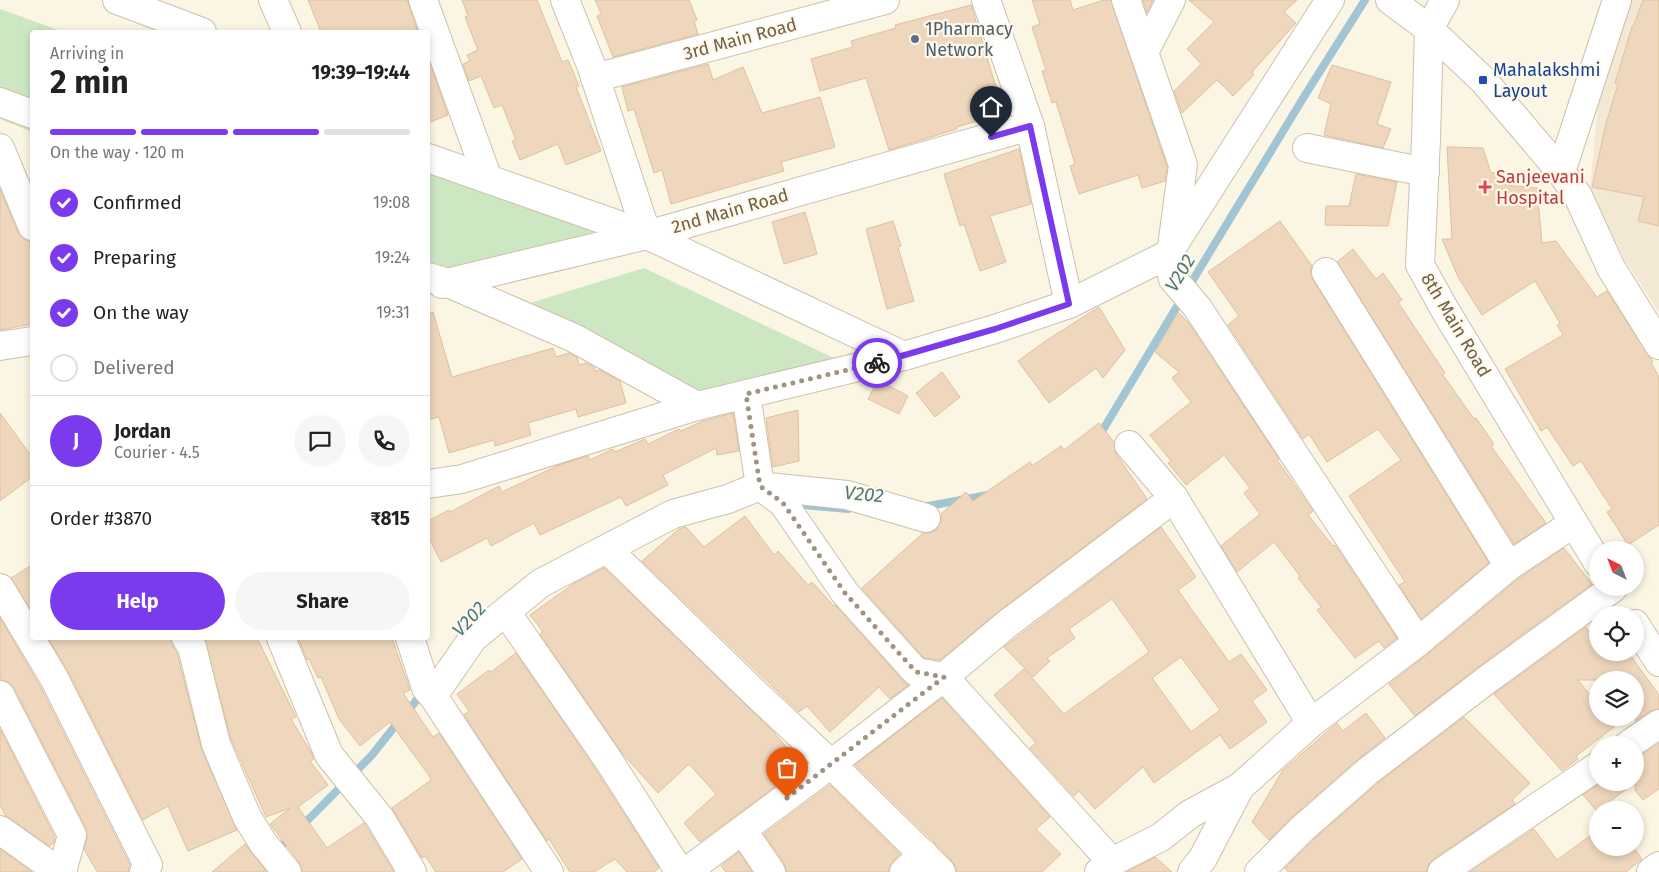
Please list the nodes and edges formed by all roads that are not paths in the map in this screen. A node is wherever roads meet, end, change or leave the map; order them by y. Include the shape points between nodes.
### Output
1 (273, 0) edge
2 (423, 0) edge
3 (565, 0) edge
4 (885, 0) edge
5 (986, 0) edge
6 (1126, 0) edge
7 (1171, 0) edge
8 (1330, 0) edge
9 (1390, 0) edge
10 (1445, 0) edge
11 (1617, 0) edge
12 (128, 2) edge
13 (1429, 29) junction
14 (197, 30) edge
15 (286, 30) edge
16 (1144, 52) junction
17 (595, 78) junction
18 (0, 102) edge
19 (30, 113) edge
20 (1030, 126) junction
21 (0, 148) edge
22 (1307, 148) dead end
23 (430, 159) edge
24 (1425, 172) junction
25 (1561, 172) junction
26 (488, 180) junction
27 (30, 221) edge
28 (647, 235) junction
29 (1171, 259) junction
30 (1326, 272) dead end
31 (434, 282) edge
32 (1069, 304) junction
33 (30, 341) edge
34 (1659, 345) edge
35 (0, 346) edge
36 (904, 356) junction
37 (746, 394) junction
38 (697, 406) junction
39 (1129, 445) dead end
40 (430, 484) edge
41 (760, 486) junction
42 (1174, 498) junction
43 (926, 518) dead end
44 (1574, 523) junction
45 (1589, 548) edge
46 (606, 549) junction
47 (1509, 566) junction
48 (3, 576) edge
49 (1601, 596) edge
50 (506, 612) junction
51 (30, 630) edge
52 (1644, 638) edge
53 (35, 640) edge
54 (187, 640) edge
55 (282, 640) edge
56 (411, 640) edge
57 (1418, 642) junction
58 (1659, 662) edge
59 (944, 677) junction
60 (0, 695) edge
61 (433, 696) junction
62 (1311, 723) junction
63 (1659, 724) edge
64 (1641, 736) edge
65 (831, 764) junction
66 (1589, 772) edge
67 (1240, 786) junction
68 (0, 830) edge
69 (743, 831) junction
70 (932, 863) edge
71 (1659, 866) edge
72 (1105, 867) edge
73 (61, 872) edge
74 (144, 872) edge
75 (287, 872) edge
76 (412, 872) edge
77 (549, 872) edge
78 (680, 872) edge
79 (686, 872) edge
80 (771, 872) edge
81 (904, 872) edge
82 (1192, 872) edge
83 (1259, 872) edge
84 (1442, 872) edge
85 (1651, 872) edge

1 - 15 street
2 - 26 street
3 - 17 street
4 - 17 street, 3rd Main Road
5 - 20 street
6 - 16 street
7 - 16 street
8 - 29 street
9 - 13 street
10 - 13 street
11 - 25 street
12 - 14 street
13 - 24 street, 8th Main Road
13 - 25 street via 1483,80
16 - 29 street via 1183,165
17 - 28 street
18 - 19 street
20 - 28 street, 2nd Main Road
20 - 32 street
21 - 27 street
22 - 24 street
23 - 26 street
24 - 44 street, 8th Main Road via 1420,265
25 - 34 street via 1578,196 1611,268
26 - 28 street
28 - 31 street, 2nd Main Road
28 - 36 street
29 - 32 street
29 - 57 street via 1196,307
30 - 47 street
31 - 38 street via 574,338
32 - 36 street
33 - 35 street
36 - 37 street
37 - 38 street
37 - 41 street
38 - 40 street via 462,479
39 - 42 street
41 - 43 street via 847,496
41 - 46 street via 673,514
41 - 59 street via 783,503 845,593 916,672
42 - 59 street via 1007,624
42 - 62 street
44 - 45 street, 8th Main Road
44 - 47 street
46 - 50 street via 541,583
46 - 65 street
47 - 57 street
48 - 51 street
49 - 83 street via 1368,771
50 - 61 street via 474,638
50 - 78 street via 607,758
52 - 58 street
53 - 74 street via 148,866
54 - 75 street via 216,744 247,817 262,843
55 - 76 street via 329,755 380,818
56 - 61 street via 426,688
57 - 62 street
59 - 65 street
59 - 72 street
60 - 73 street via 72,835
61 - 77 street
62 - 67 street
63 - 64 street
65 - 69 street
65 - 70 street
66 - 84 street
67 - 72 street via 1190,814 1161,837
67 - 82 street via 1203,858
68 - 73 street
69 - 79 street
69 - 80 street
70 - 81 street
71 - 85 street

